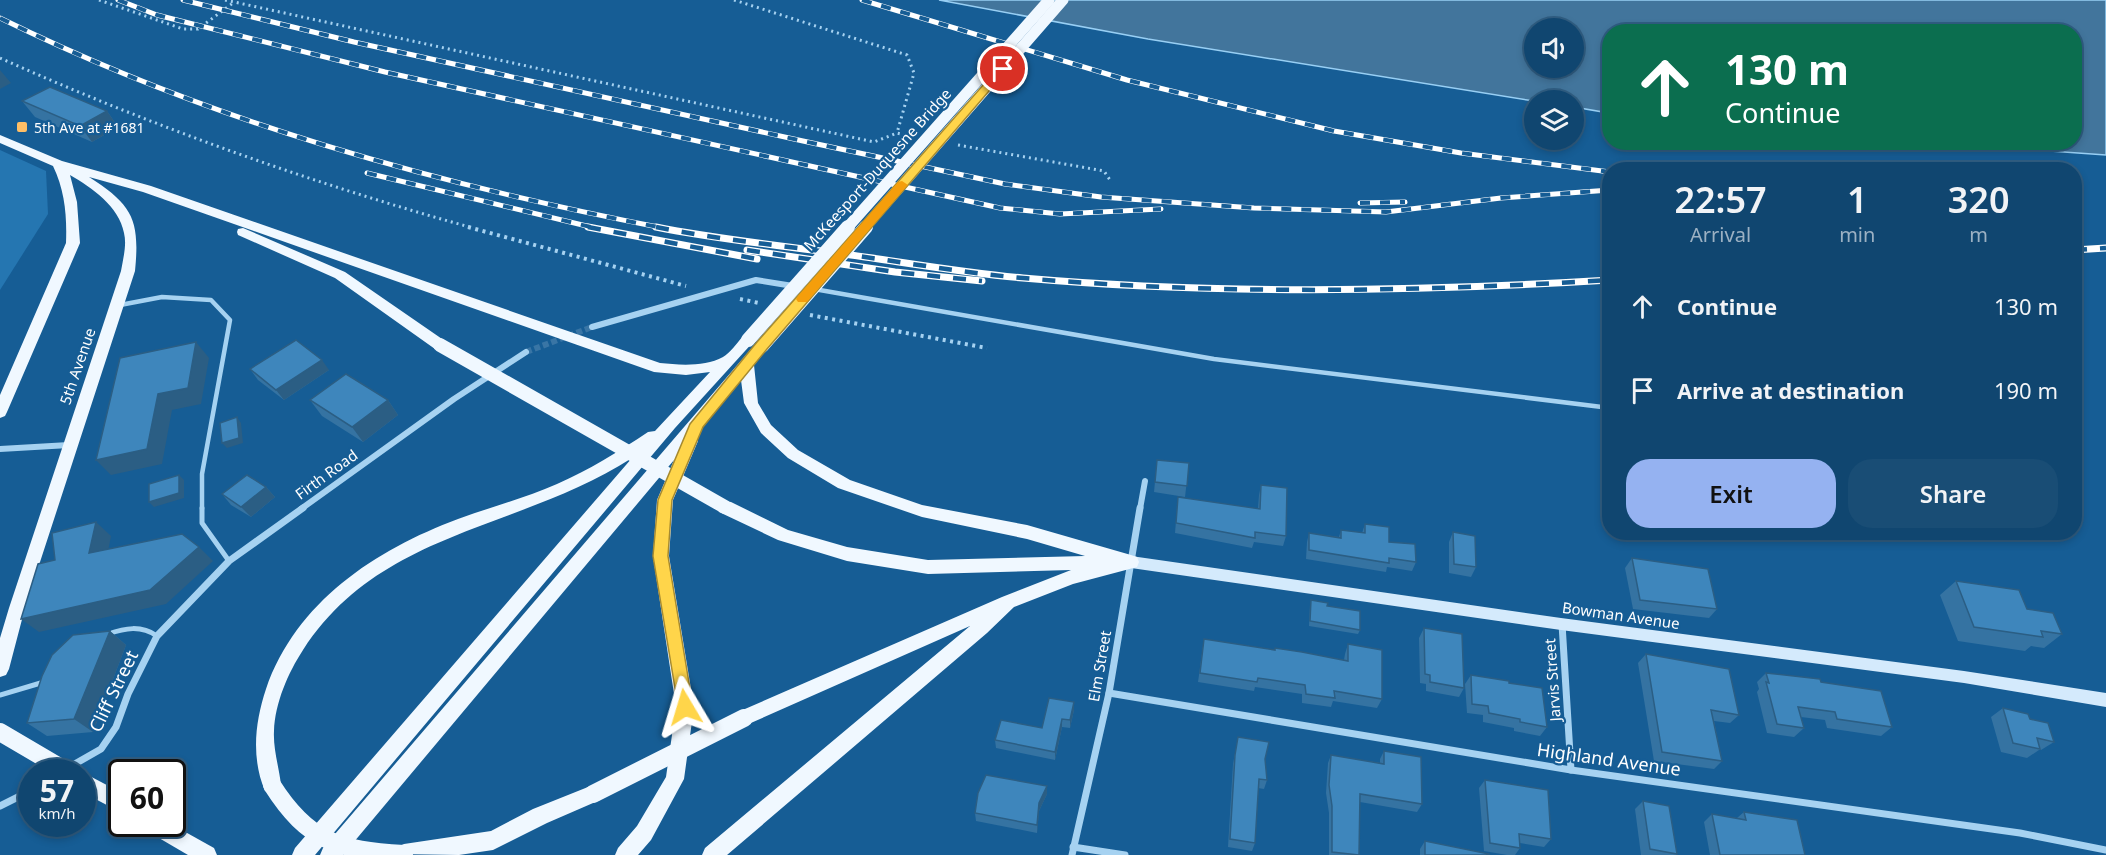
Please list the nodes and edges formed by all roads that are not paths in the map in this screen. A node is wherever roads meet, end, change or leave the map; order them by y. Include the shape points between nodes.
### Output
1 (1049, 0) edge
2 (1063, 0) edge
3 (0, 139) edge
4 (58, 164) junction
5 (147, 189) junction
6 (806, 288) joint
7 (116, 305) junction
8 (592, 327) tunnel mouth
9 (526, 352) tunnel mouth
10 (730, 360) junction
11 (747, 364) junction
12 (1602, 407) edge
13 (0, 412) edge
14 (670, 424) junction
15 (697, 424) junction
16 (69, 445) junction
17 (0, 449) edge
18 (1145, 481) dead end
19 (229, 561) junction
20 (1131, 562) junction
21 (1008, 602) junction
22 (1562, 624) junction
23 (156, 636) junction
24 (100, 638) edge
25 (0, 669) edge
26 (54, 675) edge
27 (1109, 693) junction
28 (0, 695) edge
29 (2106, 700) edge
30 (0, 732) edge
31 (46, 759) edge
32 (83, 759) edge
33 (1571, 770) junction
34 (18, 797) edge
35 (0, 806) edge
36 (176, 837) edge
37 (2106, 850) edge
38 (1073, 851) edge
39 (404, 854) edge
40 (207, 855) edge
41 (302, 855) edge
42 (330, 855) edge
43 (625, 855) edge
44 (712, 855) edge
45 (1125, 855) edge

1 - 10 main road, McKeesport-Duquesne Bridge, bridge
2 - 11 main road, McKeesport-Duquesne Bridge, bridge
3 - 4 main road, 5th Avenue
4 - 5 main road
4 - 7 main road, 5th Avenue via 118,204 131,232 128,271
4 - 13 main road via 68,183 74,212 73,243
5 - 10 main road via 659,368 685,372
5 - 20 main road, bridge via 339,276 440,345 725,507 784,535 848,554 928,567
6 - 8 street via 756,280
6 - 12 lane via 1214,359
7 - 16 main road, 5th Avenue
7 - 19 lane via 162,297 211,300 230,320 202,474 202,524
9 - 19 street, Firth Road
10 - 14 main road, McKeesport-Duquesne Bridge
11 - 15 main road, McKeesport-Duquesne Bridge
11 - 20 main road via 751,403 766,429 793,454 844,484 922,511 1027,532
14 - 39 main road, bridge via 612,464 574,483 445,531 393,556 358,577 308,627 283,669 269,704 264,739 273,785 289,812 321,838 358,851
14 - 41 main road
15 - 42 main road, McKeesport-Duquesne Bridge
15 - 43 main road via 665,500 661,556 685,707 675,779 645,833
16 - 17 street
16 - 25 main road, 5th Avenue
18 - 20 street, Elm Street
19 - 23 street, Firth Road
20 - 21 main road via 1071,577
20 - 22 main road, Bowman Avenue
20 - 27 street, Elm Street
21 - 39 main road, bridge via 744,718 493,840
21 - 44 main road
22 - 29 main road, Bowman Avenue via 1964,676
22 - 33 street, Jarvis Street
23 - 24 lane via 132,628
23 - 32 street, Cliff Street via 116,727 101,749
26 - 28 lane via 29,688
27 - 33 street, Highland Avenue
27 - 38 street, Elm Street
30 - 31 main road, bridge
33 - 37 street, Highland Avenue via 2020,833
34 - 35 street
36 - 40 main road
38 - 45 street

